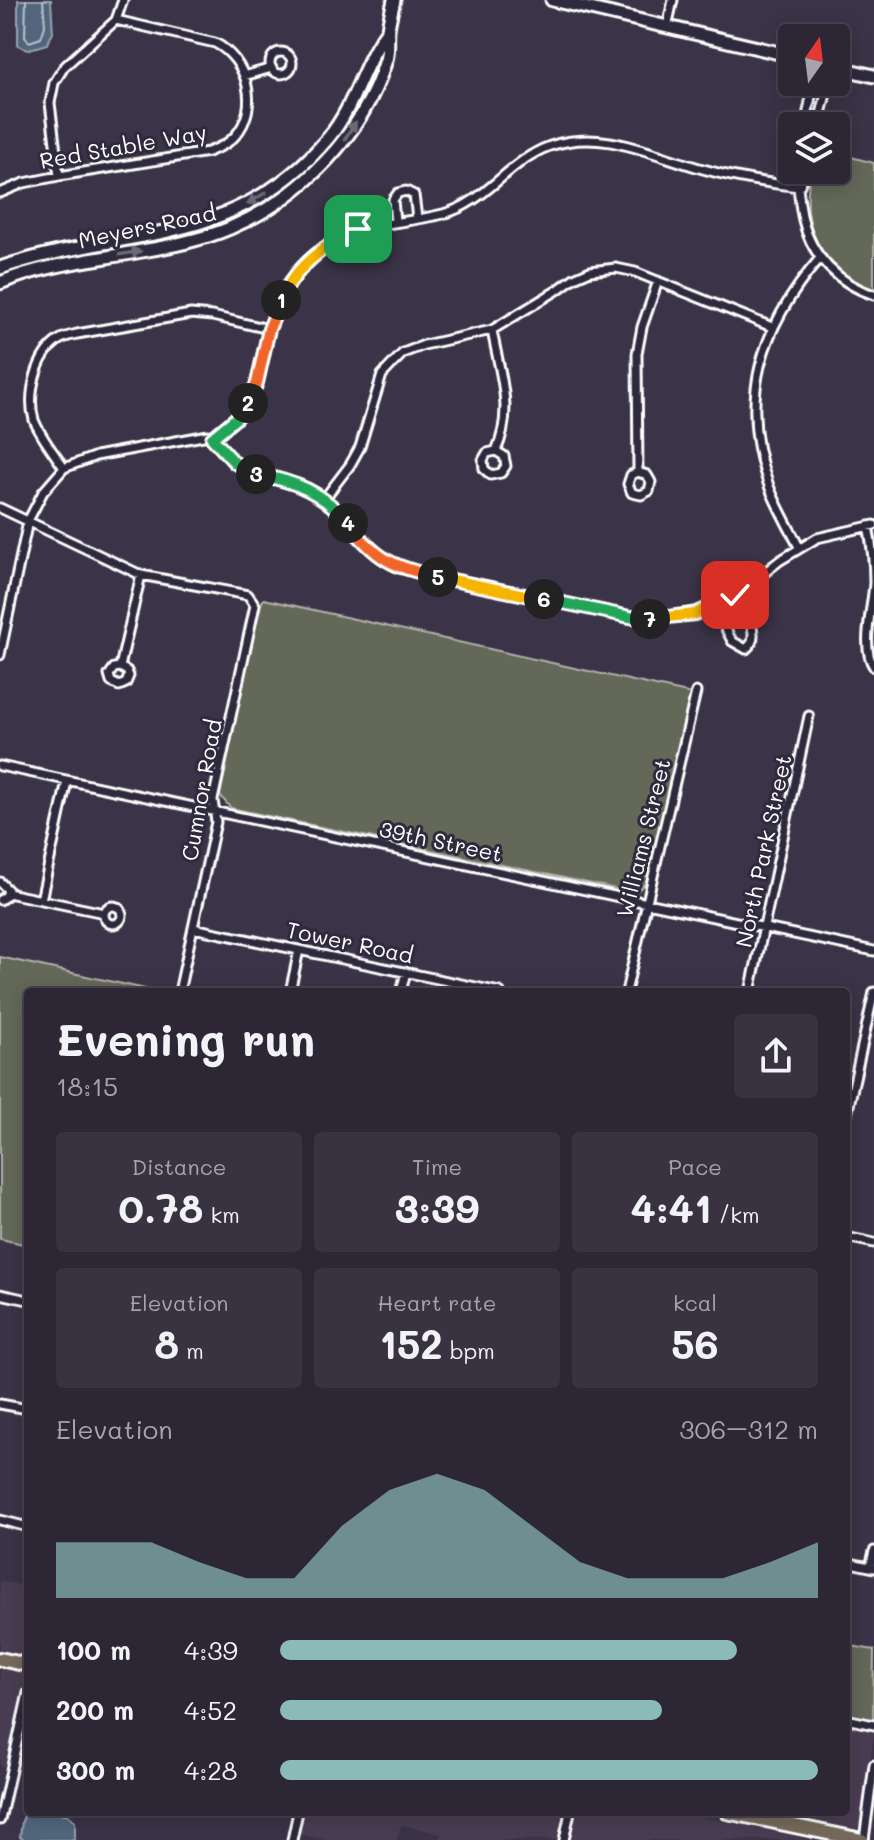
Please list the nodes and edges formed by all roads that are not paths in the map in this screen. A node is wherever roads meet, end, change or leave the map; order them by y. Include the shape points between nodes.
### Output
1 (123, 0) edge
2 (394, 0) edge
3 (552, 0) edge
4 (673, 0) edge
5 (116, 20) junction
6 (667, 28) junction
7 (388, 30) junction
8 (778, 53) edge
9 (272, 68) dead end
10 (850, 70) edge
11 (244, 76) junction
12 (874, 76) edge
13 (59, 176) junction
14 (798, 184) edge
15 (800, 184) edge
16 (799, 187) junction
17 (0, 193) edge
18 (417, 218) junction
19 (395, 221) junction
20 (820, 258) junction
21 (0, 268) edge
22 (658, 281) junction
23 (0, 283) edge
24 (874, 295) edge
25 (772, 327) junction
26 (269, 329) junction
27 (492, 330) junction
28 (212, 438) junction
29 (496, 451) dead end
30 (64, 468) junction
31 (638, 472) dead end
32 (324, 499) junction
33 (0, 508) edge
34 (28, 521) junction
35 (871, 526) edge
36 (799, 547) junction
37 (141, 575) junction
38 (735, 595) junction
39 (714, 606) junction
40 (0, 655) edge
41 (120, 667) dead end
42 (874, 667) edge
43 (696, 692) dead end
44 (809, 716) dead end
45 (0, 766) edge
46 (67, 781) junction
47 (214, 812) junction
48 (0, 882) edge
49 (8, 893) junction
50 (0, 900) edge
51 (41, 900) junction
52 (645, 902) junction
53 (104, 913) dead end
54 (765, 927) junction
55 (193, 928) junction
56 (299, 950) junction
57 (874, 951) edge
58 (406, 972) junction
59 (180, 988) edge
60 (291, 988) edge
61 (402, 988) edge
62 (481, 988) edge
63 (627, 988) edge
64 (751, 988) edge
65 (874, 992) edge
66 (850, 1101) edge
67 (850, 1238) edge
68 (874, 1243) edge
69 (0, 1294) edge
70 (24, 1299) edge
71 (0, 1404) edge
72 (24, 1408) edge
73 (0, 1520) edge
74 (24, 1526) edge
75 (874, 1551) edge
76 (850, 1563) edge
77 (872, 1568) edge
78 (0, 1659) edge
79 (24, 1664) edge
80 (24, 1711) edge
81 (850, 1720) edge
82 (874, 1725) edge
83 (874, 1765) edge
84 (297, 1816) edge
85 (569, 1816) edge
86 (742, 1816) edge
87 (0, 1820) edge
88 (820, 1836) edge
89 (292, 1840) edge
90 (564, 1840) edge
91 (863, 1840) edge

1 - 5 street
2 - 7 street, Meyers Road
3 - 6 street
4 - 6 street
5 - 11 street via 215,43 234,57
5 - 13 street via 64,67 54,83 50,103
6 - 8 street
7 -> 21 street, Meyers Road via 330,136 255,201 183,228 40,254
23 -> 7 street, Meyers Road via 44,268 186,242 262,213 341,144 375,89 389,49
9 - 11 street
10 - 12 street
11 - 13 street, Red Stable Way via 249,90 245,119 225,145
13 - 17 street, Red Stable Way
14 - 16 street
15 - 16 street
16 - 18 street via 703,169 619,143 576,140 523,158 470,204
16 - 20 street via 804,226
18 - 19 street
18 - 19 street via 414,195 406,191 393,200
19 - 26 street via 336,239 302,267
20 - 24 street via 839,277
20 - 25 street
22 - 25 street
22 - 27 street via 622,269 590,271
22 - 31 street via 637,354
25 - 36 street via 759,372 756,426 771,489
26 - 28 street via 252,395
26 - 30 street via 191,314 60,340 40,365 32,405 35,424
27 - 29 street via 506,404
27 - 32 street via 417,347 393,362 378,386 360,447
28 - 30 street via 104,455
28 - 32 street via 245,470 295,482
30 - 34 street
32 - 39 street via 373,552 411,571 630,617 677,617
33 - 34 street
34 - 37 street
34 - 40 street
35 - 36 street
35 - 42 street via 874,581 866,646
36 - 38 street
37 - 41 street
37 - 47 street, Cumnor Road via 248,595 255,605
38 - 39 street
38 - 39 street via 754,631 746,649 732,641
43 - 52 street, Williams Street
44 - 54 street, North Park Street
45 - 46 street, 39th Street
46 - 47 street, 39th Street
46 - 51 street
47 - 52 street, 39th Street
47 - 55 street, Cumnor Road
48 - 49 street
49 - 50 street
49 - 51 street
51 - 53 street
52 - 54 street, 39th Street
52 - 63 street, Williams Street
54 - 57 street, 39th Street
54 - 64 street, North Park Street
55 - 56 street, Tower Road
55 - 59 street, Cumnor Road
56 - 58 street, Tower Road
56 - 60 street
58 - 61 street
58 - 62 street, Tower Road
65 - 66 street
67 - 68 street
69 - 70 street
71 - 72 street
73 - 74 street
75 - 77 street
76 - 77 street
78 - 79 main road
80 - 87 street
81 - 82 street
83 - 91 street
84 - 89 street
85 - 90 street
86 - 88 main road
88 - 91 main road

